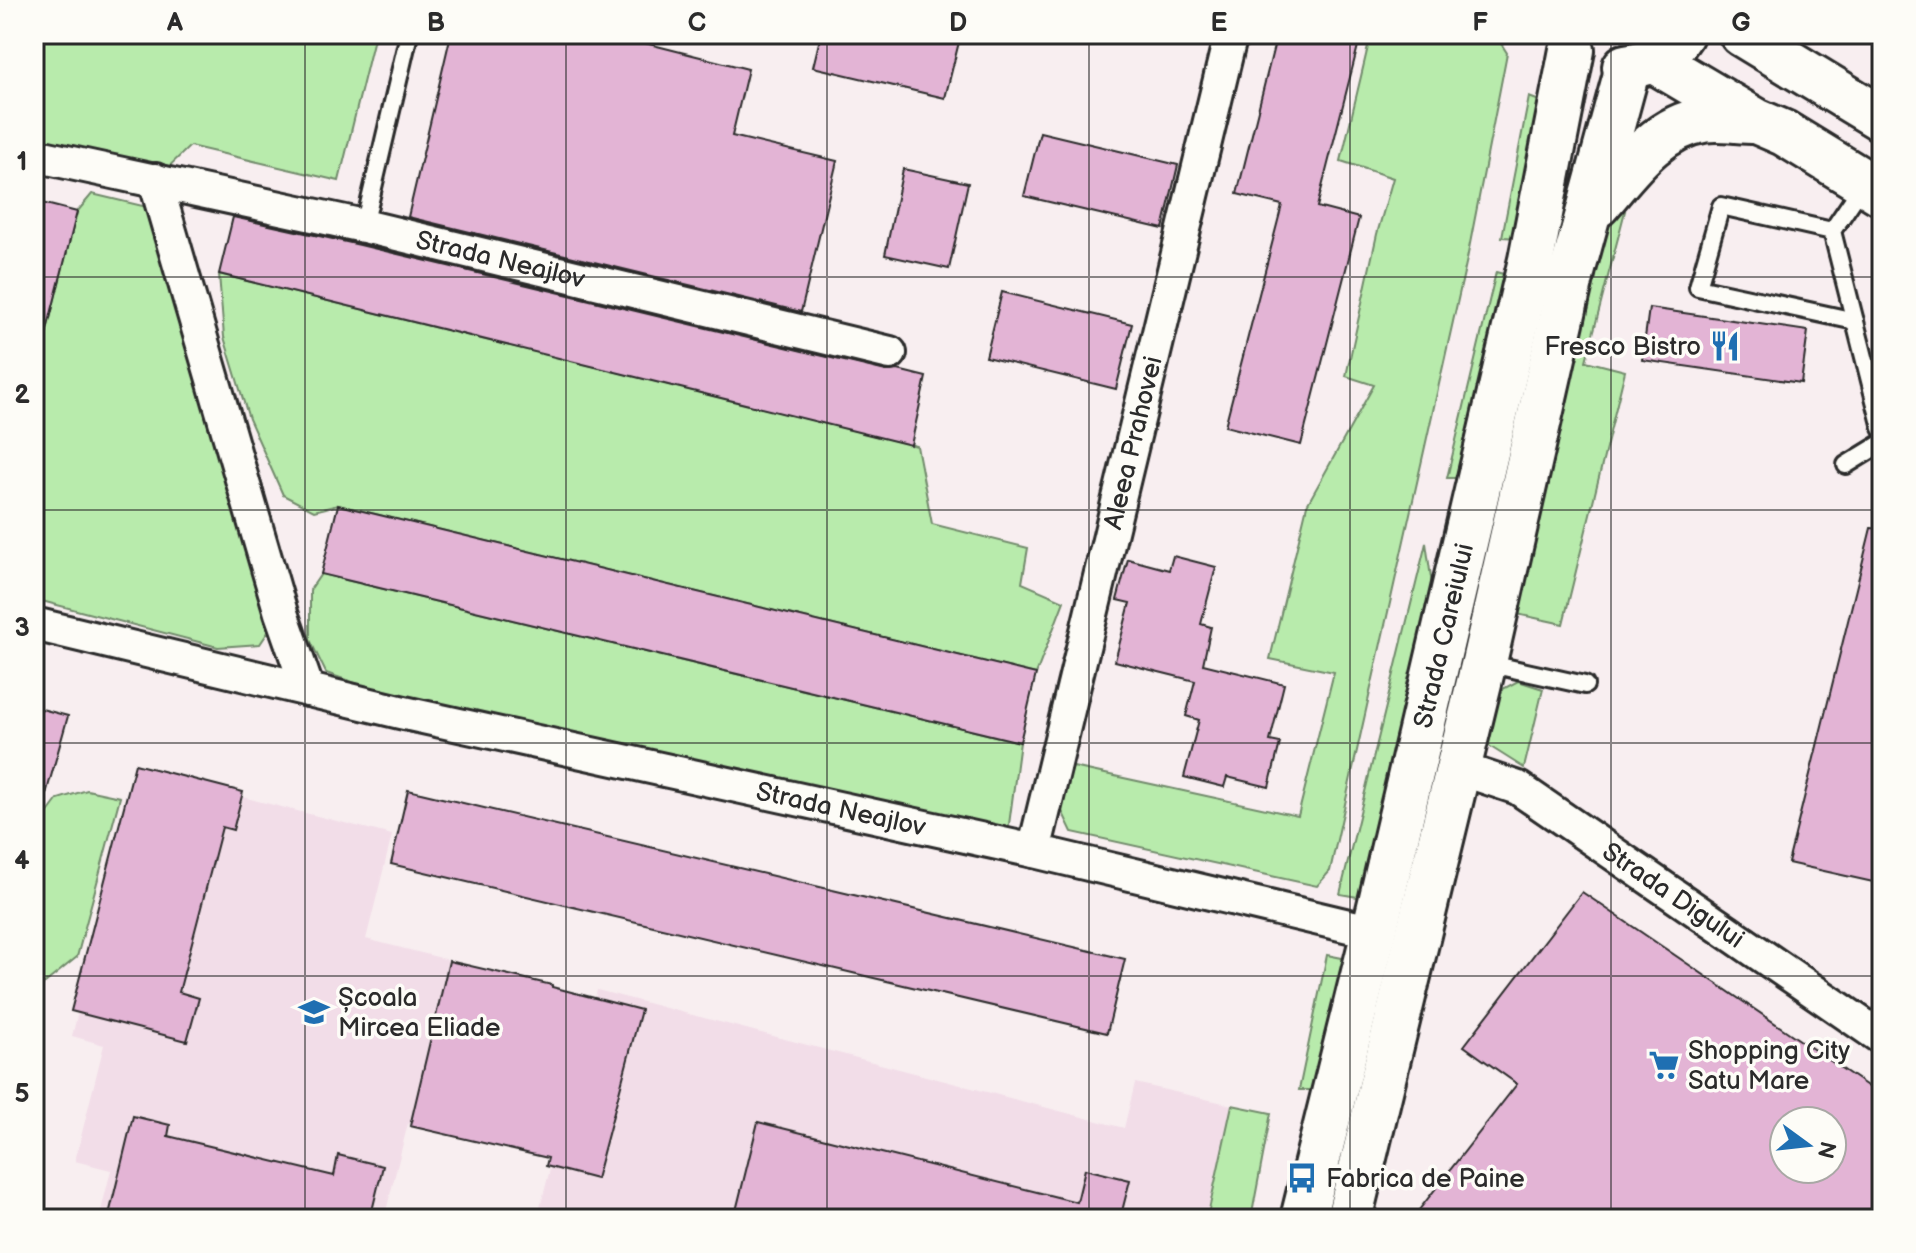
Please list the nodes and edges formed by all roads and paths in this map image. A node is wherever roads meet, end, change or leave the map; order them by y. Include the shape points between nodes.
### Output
1 (409, 34) edge
2 (1231, 34) edge
3 (1742, 34) edge
4 (1565, 42) edge
5 (1654, 54) edge
6 (1882, 119) edge
7 (1756, 121) junction
8 (34, 155) edge
9 (155, 180) junction
10 (1873, 188) edge
11 (1590, 213) junction
12 (364, 226) junction
13 (1832, 231) junction
14 (1855, 321) junction
15 (890, 353) dead end
16 (1882, 428) edge
17 (1882, 443) edge
18 (1846, 465) dead end
19 (34, 624) edge
20 (1484, 662) junction
21 (1585, 685) dead end
22 (308, 690) junction
23 (1458, 768) junction
24 (1034, 851) junction
25 (1374, 932) junction
26 (1882, 1038) edge
27 (1303, 1219) edge
28 (1349, 1219) edge

1 - 12 lane
2 - 24 street, Aleea Prahovei
3 - 6 main road
4 - 5 main road via 1592,62
4 - 25 main road, Strada Careiului via 1531,260
5 - 7 main road
5 - 11 main road, Strada Careiului
7 - 10 main road
7 - 11 main road via 1706,119 1683,124 1640,156
8 - 9 street, Strada Neajlov
9 - 12 street, Strada Neajlov
9 - 22 street
10 - 13 lane
11 - 20 main road, Strada Careiului
12 - 15 street, Strada Neajlov
13 - 14 lane
13 - 14 lane via 1721,206 1698,287
14 - 16 lane
17 - 18 lane
19 - 22 street, Strada Neajlov
20 - 21 lane
20 - 23 main road, Strada Careiului
22 - 24 street, Strada Neajlov
23 - 26 street, Strada Digului via 1518,788
23 - 28 main road, Strada Careiului
24 - 25 street, Strada Neajlov
25 - 27 main road, Strada Careiului

